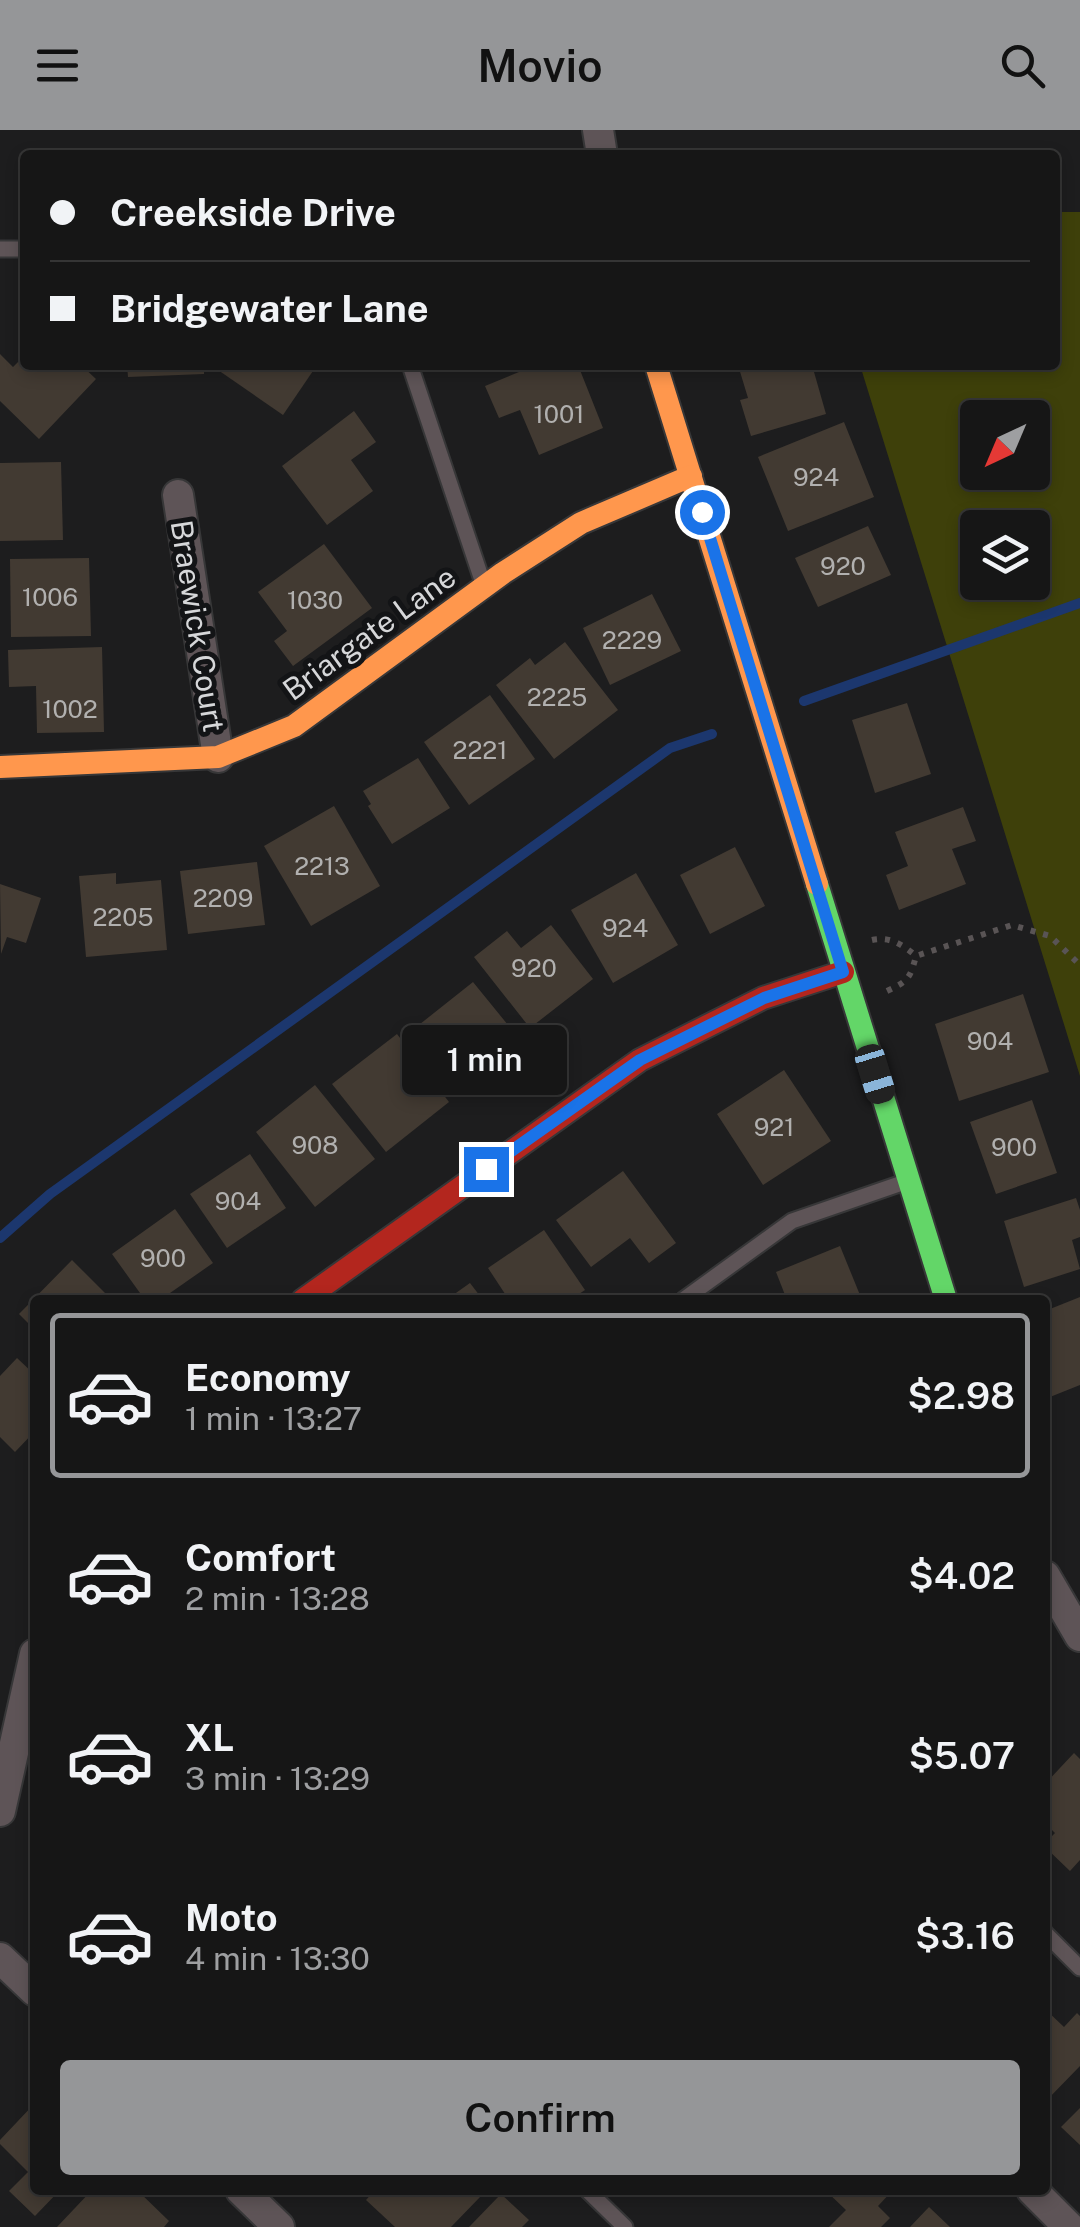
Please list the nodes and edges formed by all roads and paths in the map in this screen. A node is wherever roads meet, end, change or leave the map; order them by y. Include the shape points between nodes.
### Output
1 (412, 370) edge
2 (658, 370) edge
3 (691, 476) junction
4 (178, 495) dead end
5 (484, 587) junction
6 (218, 756) junction
7 (0, 767) edge
8 (866, 942) dead end
9 (916, 956) junction
10 (1080, 964) edge
11 (843, 972) junction
12 (882, 992) dead end
13 (908, 1180) junction
14 (309, 1295) edge
15 (690, 1295) edge
16 (944, 1295) edge
17 (1050, 1585) edge
18 (1080, 1636) edge
19 (30, 1678) edge
20 (0, 1811) edge
21 (1050, 1938) edge
22 (0, 1958) edge
23 (1080, 1968) edge
24 (30, 1987) edge
25 (245, 2195) edge
26 (591, 2195) edge
27 (1037, 2195) edge
28 (279, 2227) edge
29 (625, 2227) edge
30 (1069, 2227) edge

1 - 5 lane
2 - 3 street
3 - 5 street, Briargate Lane via 580,523
3 - 11 street
4 - 6 street, Braewick Court
5 - 6 street, Briargate Lane via 294,726
6 - 7 street, Briargate Lane
8 - 9 path via 887,939
9 - 10 path via 1012,924 1050,936
9 - 12 path via 905,982
11 - 13 street
11 - 14 street via 764,998 640,1060
13 - 15 lane via 792,1221
13 - 16 street
17 - 18 street
19 - 20 street
21 - 23 lane
22 - 24 street
25 - 28 street
26 - 29 lane
27 - 30 street

